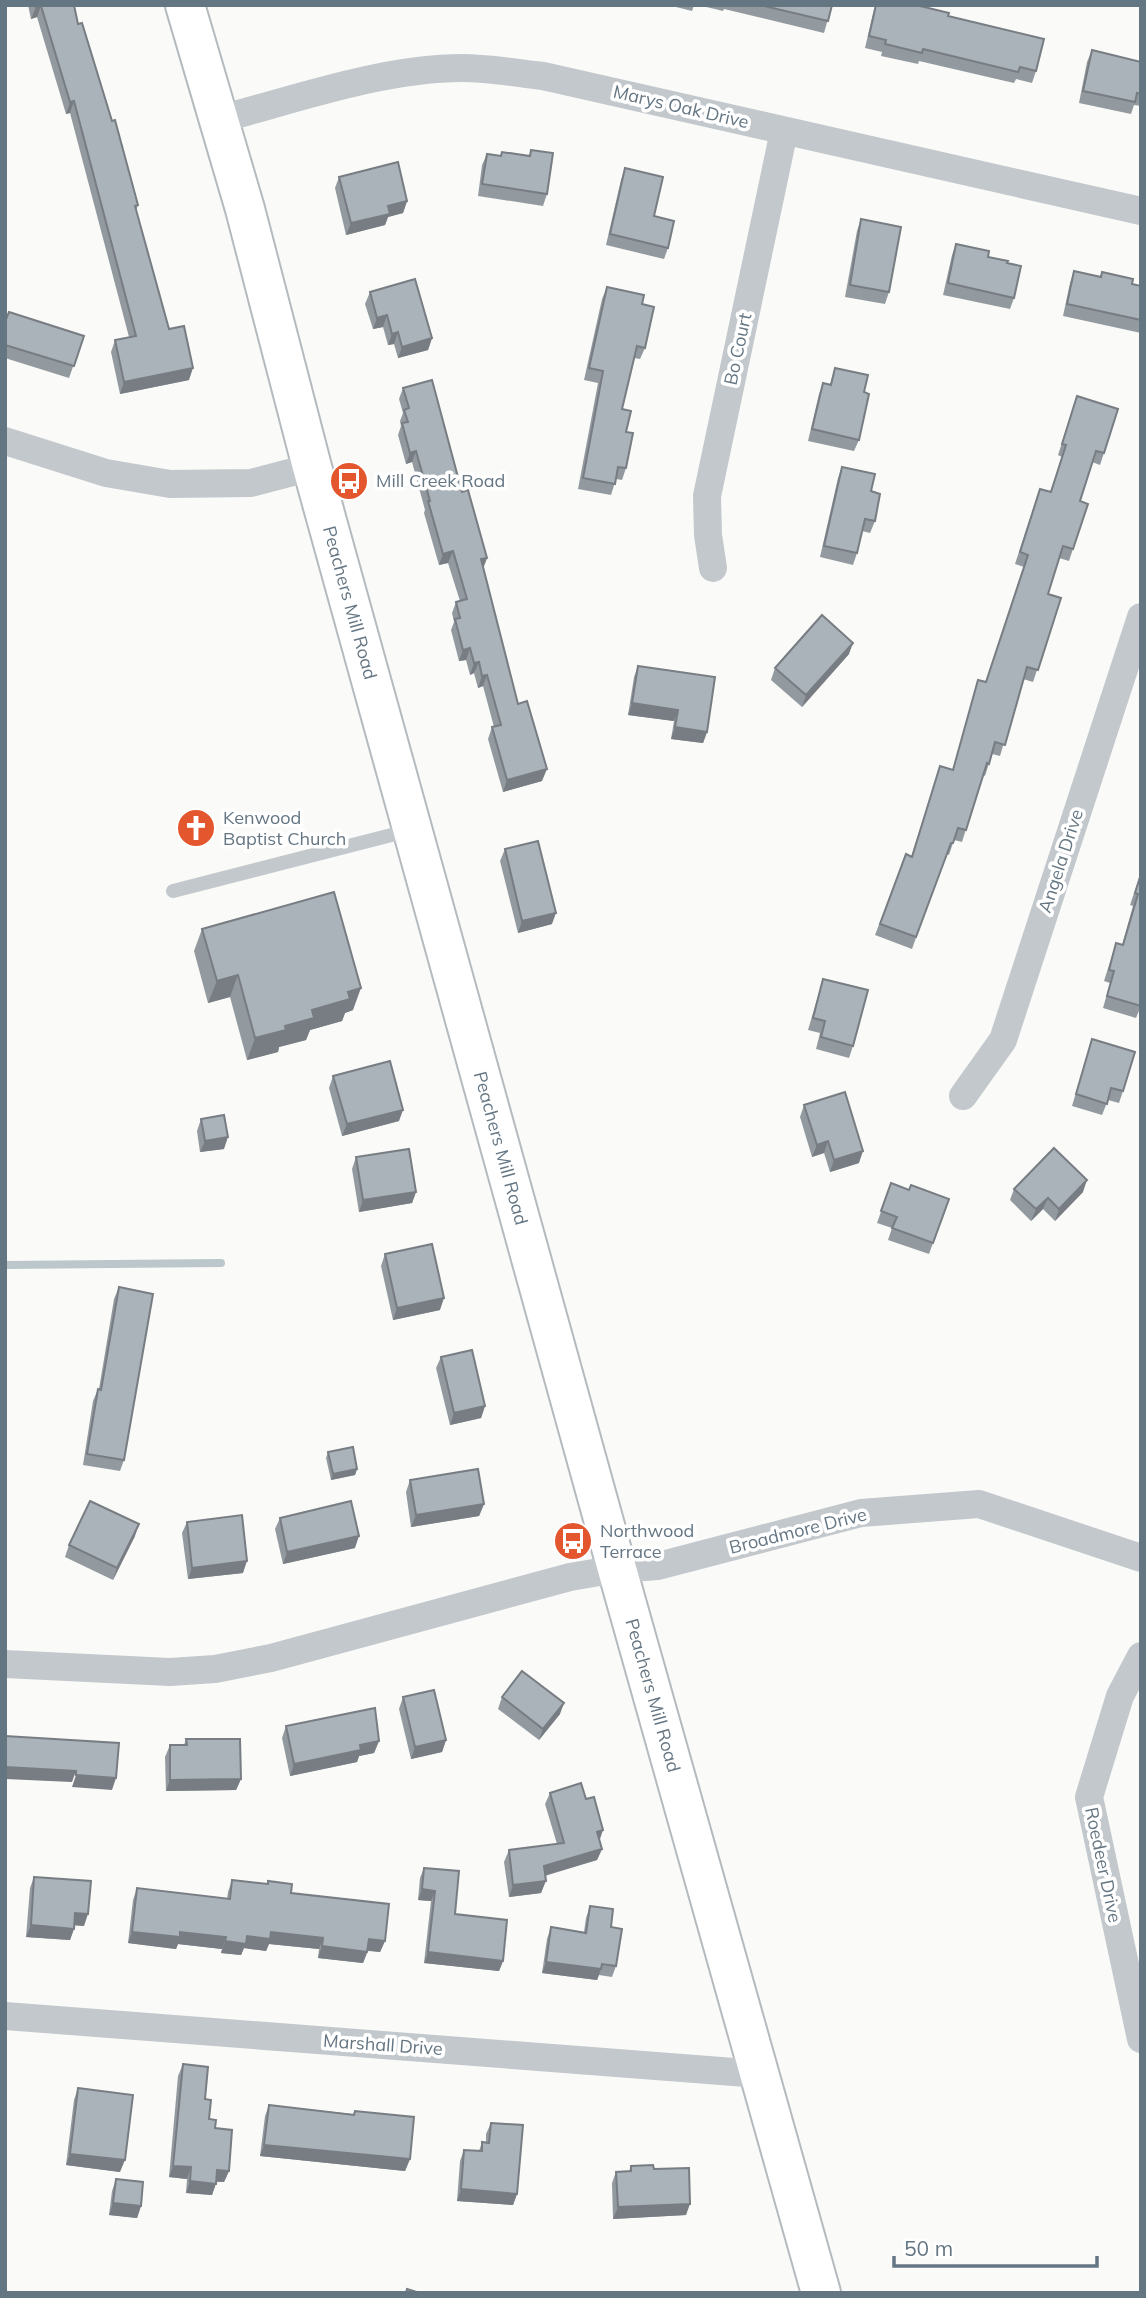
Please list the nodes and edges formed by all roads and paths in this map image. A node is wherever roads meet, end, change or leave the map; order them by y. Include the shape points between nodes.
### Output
1 (185, 5) edge
2 (220, 119) junction
3 (784, 131) junction
4 (1141, 211) edge
5 (5, 441) edge
6 (312, 467) junction
7 (713, 568) dead end
8 (1141, 617) edge
9 (412, 830) junction
10 (173, 891) dead end
11 (963, 1096) dead end
12 (1141, 1558) edge
13 (617, 1569) junction
14 (1141, 1656) edge
15 (5, 1664) edge
16 (5, 2016) edge
17 (1141, 2039) edge
18 (760, 2074) junction
19 (821, 2293) edge

1 - 2 main road, Peachers Mill Road
2 - 3 street, Marys Oak Drive via 372,79 461,68 543,76
2 - 6 main road, Peachers Mill Road
3 - 4 street, Marys Oak Drive
3 - 7 street, Bo Court via 706,496
5 - 6 street via 106,473 170,484 251,483
6 - 9 main road, Peachers Mill Road
8 - 11 street, Angela Drive via 1003,1040
9 - 10 lane
9 - 13 main road, Peachers Mill Road
12 - 13 street, Broadmore Drive via 978,1504 861,1513 658,1566
13 - 15 street via 570,1577 215,1669 170,1672
13 - 18 main road, Peachers Mill Road
14 - 17 street, Roedeer Drive via 1120,1696 1089,1797
16 - 18 street, Marshall Drive
18 - 19 main road, Peachers Mill Road

